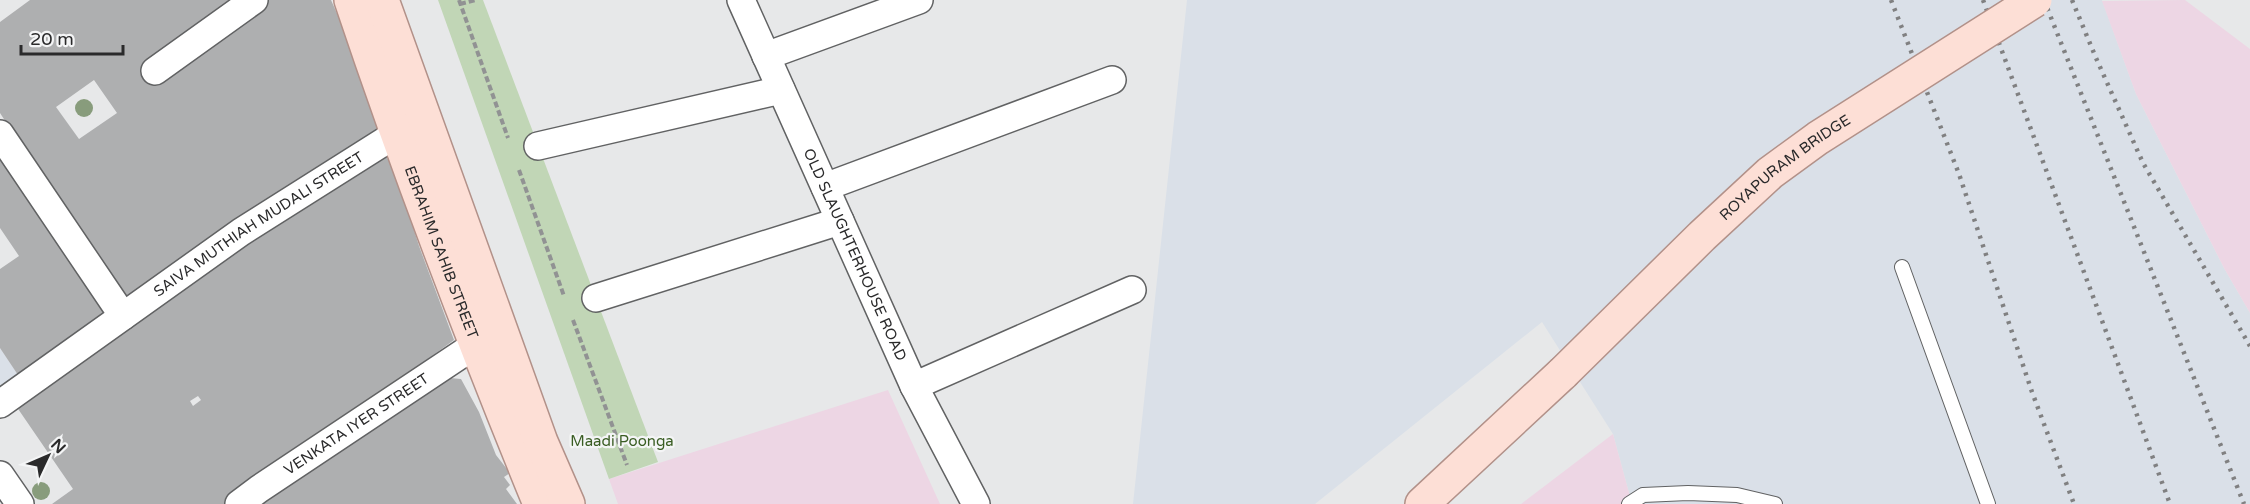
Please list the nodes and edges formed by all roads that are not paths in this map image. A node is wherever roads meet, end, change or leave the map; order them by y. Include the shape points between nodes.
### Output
1 (254, 0) edge
2 (351, 0) edge
3 (382, 0) edge
4 (741, 0) edge
5 (919, 0) edge
6 (2035, 0) edge
7 (766, 56) junction
8 (155, 71) dead end
9 (1112, 80) dead end
10 (782, 90) junction
11 (0, 134) edge
12 (396, 134) junction
13 (538, 146) dead end
14 (825, 187) junction
15 (840, 221) junction
16 (1902, 267) dead end
17 (1132, 290) dead end
18 (596, 298) dead end
19 (123, 316) junction
20 (475, 345) junction
21 (915, 386) junction
22 (0, 404) edge
23 (0, 475) edge
24 (20, 504) edge
25 (239, 504) edge
26 (540, 504) edge
27 (568, 504) edge
28 (976, 504) edge
29 (1422, 504) edge
30 (1629, 504) edge
31 (1775, 504) edge
32 (1988, 504) edge

1 - 8 street
2 - 12 main road, EBRAHIM SAHIB STREET
3 - 27 main road, EBRAHIM SAHIB STREET via 541,442
4 - 7 street, OLD SLAUGHTERHOUSE ROAD
5 - 7 street
6 - 29 main road, ROYAPURAM BRIDGE, bridge via 1826,132 1770,173
7 - 10 street, OLD SLAUGHTERHOUSE ROAD
9 - 14 street
10 - 13 street
10 - 14 street, OLD SLAUGHTERHOUSE ROAD
11 - 19 street
12 - 19 street, SAIVA MUTHIAH MUDALI STREET via 241,232
12 - 20 main road, EBRAHIM SAHIB STREET
14 - 15 street, OLD SLAUGHTERHOUSE ROAD
15 - 18 street
15 - 21 street, OLD SLAUGHTERHOUSE ROAD
16 - 32 lane
17 - 21 street
19 - 22 street, SAIVA MUTHIAH MUDALI STREET
20 - 25 street, VENKATA IYER STREET
20 - 26 main road, EBRAHIM SAHIB STREET
21 - 28 street, OLD SLAUGHTERHOUSE ROAD
23 - 24 street
30 - 31 lane via 1643,495 1688,493 1737,495

